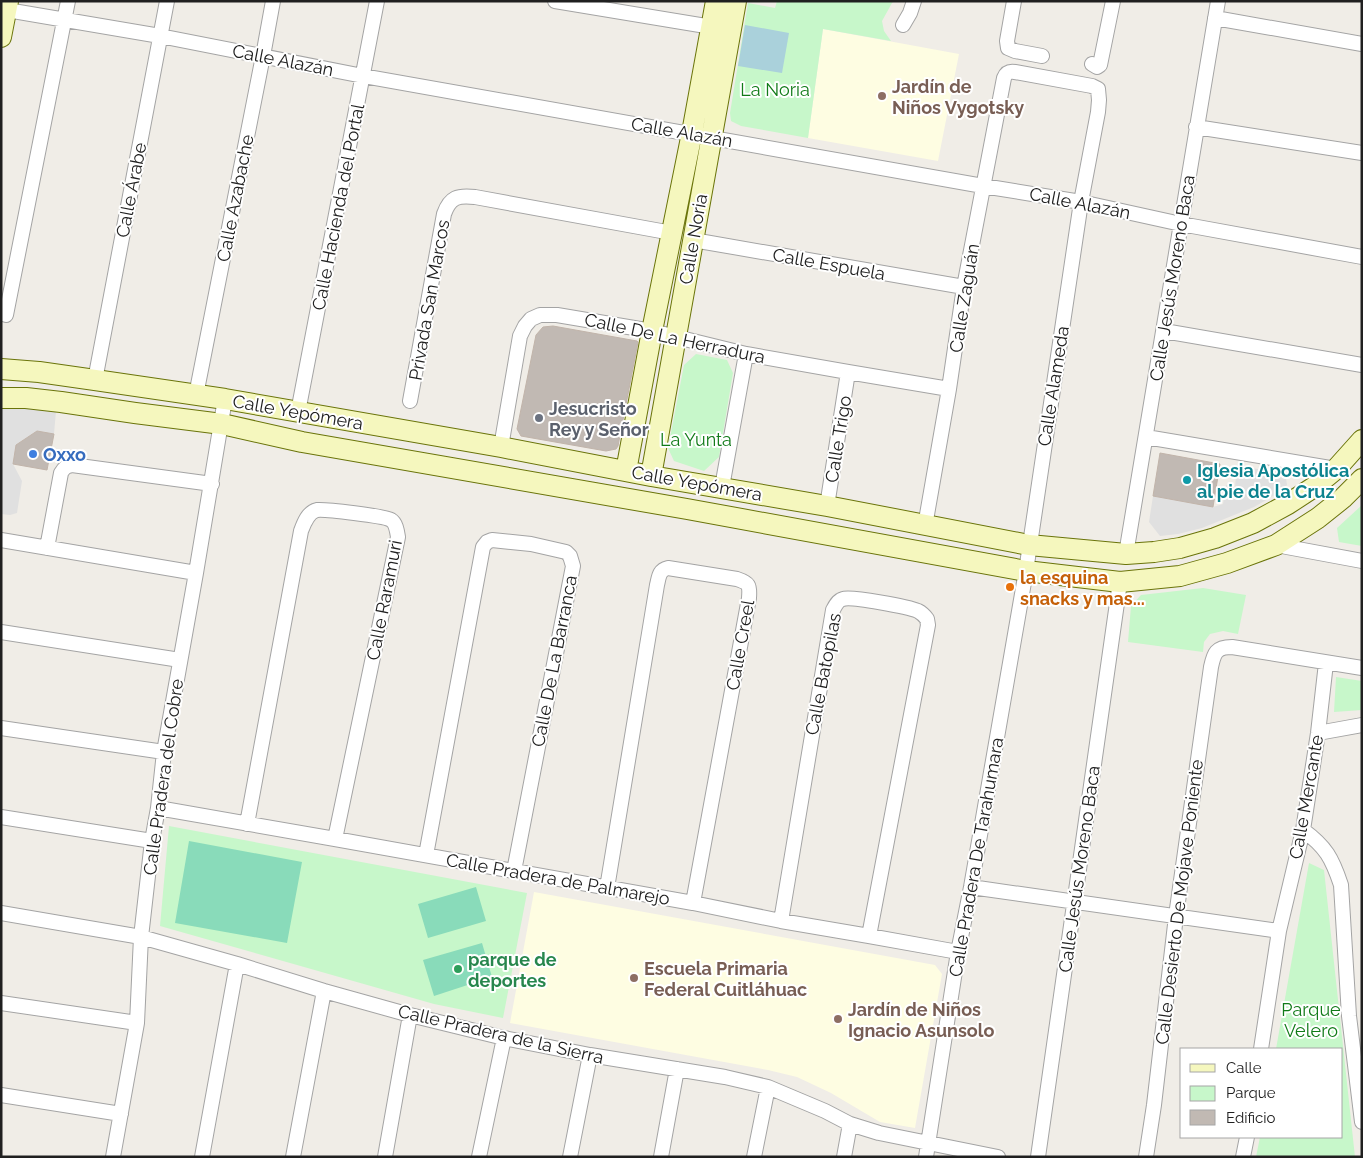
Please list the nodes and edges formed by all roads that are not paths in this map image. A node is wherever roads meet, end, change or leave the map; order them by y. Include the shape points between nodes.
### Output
1 (68, 1) edge
2 (167, 1) edge
3 (272, 1) edge
4 (377, 1) edge
5 (555, 1) edge
6 (716, 1) edge
7 (736, 1) edge
8 (914, 1) edge
9 (1014, 1) edge
10 (1113, 1) edge
11 (1218, 1) edge
12 (5, 6) edge
13 (1215, 18) junction
14 (64, 20) junction
15 (903, 25) dead end
16 (712, 27) junction
17 (160, 36) junction
18 (1, 37) edge
19 (1362, 44) edge
20 (263, 56) junction
21 (1042, 56) dead end
22 (1096, 66) dead end
23 (1008, 72) joint
24 (363, 76) junction
25 (1196, 127) junction
26 (692, 133) junction
27 (712, 137) junction
28 (1362, 153) edge
29 (983, 186) junction
30 (1081, 202) junction
31 (1181, 224) junction
32 (672, 233) junction
33 (693, 240) junction
34 (1362, 257) edge
35 (964, 287) junction
36 (6, 316) dead end
37 (652, 331) junction
38 (1164, 331) junction
39 (675, 338) junction
40 (746, 354) junction
41 (1362, 365) edge
42 (1, 369) edge
43 (848, 372) junction
44 (95, 380) junction
45 (949, 389) junction
46 (196, 395) junction
47 (1, 398) edge
48 (226, 400) junction
49 (410, 401) dead end
50 (298, 412) junction
51 (222, 424) junction
52 (1146, 437) junction
53 (1362, 440) edge
54 (501, 447) junction
55 (1336, 469) junction
56 (626, 471) junction
57 (651, 476) junction
58 (1362, 479) edge
59 (212, 484) junction
60 (722, 487) junction
61 (827, 506) junction
62 (925, 526) junction
63 (1, 540) edge
64 (1276, 544) junction
65 (1029, 545) junction
66 (47, 548) junction
67 (1126, 554) junction
68 (1362, 561) edge
69 (1026, 571) junction
70 (196, 573) junction
71 (1120, 582) junction
72 (1, 632) edge
73 (180, 660) junction
74 (1326, 662) junction
75 (1362, 668) edge
76 (1362, 725) edge
77 (1, 728) edge
78 (1318, 733) junction
79 (164, 752) junction
80 (158, 808) junction
81 (1, 817) edge
82 (247, 824) junction
83 (1303, 830) junction
84 (335, 839) junction
85 (152, 841) junction
86 (426, 855) junction
87 (514, 871) junction
88 (971, 887) junction
89 (607, 888) junction
90 (1076, 902) junction
91 (692, 903) junction
92 (1, 913) edge
93 (1176, 916) junction
94 (781, 921) junction
95 (1279, 931) junction
96 (868, 936) junction
97 (141, 937) junction
98 (958, 952) junction
99 (237, 964) junction
100 (324, 991) junction
101 (1, 1003) edge
102 (410, 1015) junction
103 (1356, 1016) edge
104 (137, 1024) junction
105 (504, 1038) junction
106 (1261, 1048) edge
107 (590, 1055) junction
108 (677, 1069) junction
109 (768, 1087) junction
110 (1, 1095) edge
111 (121, 1114) junction
112 (1362, 1122) edge
113 (850, 1124) junction
114 (1247, 1138) edge
115 (927, 1150) edge
116 (113, 1157) edge
117 (202, 1157) edge
118 (293, 1157) edge
119 (385, 1157) edge
120 (479, 1157) edge
121 (570, 1157) edge
122 (661, 1157) edge
123 (754, 1157) edge
124 (844, 1157) edge
125 (998, 1157) edge
126 (1038, 1157) edge
127 (1146, 1157) edge
128 (1243, 1157) edge

1 - 14 street
2 - 17 street, Calle Árabe
3 - 20 street, Calle Azabache
4 - 24 street, Calle Hacienda del Portal
5 - 16 street
6 - 16 main road, Calle Noria
7 - 27 main road, Calle Noria
8 - 15 street
9 - 21 street via 1008,48
10 - 22 street via 1103,55 1100,65
11 - 13 street, Calle Jesús Moreno Baca
12 - 14 street, Calle Alazán
12 - 18 main road
13 - 19 street
13 - 25 street, Calle Jesús Moreno Baca
14 - 17 street, Calle Alazán
14 - 36 street
16 - 26 main road, Calle Noria
17 - 20 street, Calle Alazán
17 - 44 street, Calle Árabe
20 - 24 street, Calle Alazán
20 - 46 street, Calle Azabache
23 - 29 street, Calle Zaguán via 1002,83
23 - 30 street, Calle Alameda via 1092,86 1098,90 1098,112
24 - 26 street, Calle Alazán
24 - 50 street, Calle Hacienda del Portal
25 - 28 street
25 - 31 street, Calle Jesús Moreno Baca
26 - 27 street, Calle Alazán
26 - 32 main road, Calle Noria
27 - 29 street, Calle Alazán
27 - 33 main road, Calle Noria
29 - 30 street, Calle Alazán
29 - 35 street, Calle Zaguán
30 - 31 street, Calle Alazán
30 - 65 street, Calle Alameda
31 - 34 street, Calle Alazán
31 - 38 street, Calle Jesús Moreno Baca
32 - 37 main road, Calle Noria
32 - 49 street, Privada San Marcos via 475,197 462,196 451,201 444,214
33 - 35 street, Calle Espuela
33 - 39 main road, Calle Noria
35 - 45 street, Calle Zaguán
37 - 39 street, Calle De La Herradura
37 - 54 street, Calle De La Herradura via 556,315 540,315 531,319 520,336
37 - 56 main road, Calle Noria
38 - 41 street
38 - 52 street, Calle Jesús Moreno Baca
39 - 40 street, Calle De La Herradura
39 - 57 main road, Calle Noria
40 - 43 street, Calle De La Herradura
40 - 60 street
42 - 44 main road, Calle Yepómera
43 - 45 street, Calle De La Herradura
43 - 61 street, Calle Trigo
44 - 46 main road, Calle Yepómera
45 - 62 street, Calle Zaguán
46 - 48 main road, Calle Yepómera
47 - 51 main road, Calle Yepómera via 61,402
48 - 50 main road, Calle Yepómera
48 - 51 street, Calle Pradera del Cobre
50 - 54 main road, Calle Yepómera
51 - 59 street, Calle Pradera del Cobre
51 - 69 main road, Calle Yepómera via 302,442
52 - 55 street
52 - 67 street, Calle Jesús Moreno Baca
53 - 55 main road, Calle Yepómera
54 - 56 main road, Calle Yepómera
55 - 67 main road, Calle Yepómera via 1288,504 1253,523 1180,548
56 - 57 main road, Calle Yepómera
57 - 60 main road, Calle Yepómera
58 - 64 main road, Calle Yepómera via 1318,518
59 - 66 street via 68,466 61,473
59 - 70 street, Calle Pradera del Cobre
60 - 61 main road, Calle Yepómera
61 - 62 main road, Calle Yepómera
62 - 65 main road, Calle Yepómera
63 - 66 street
64 - 68 street
64 - 71 main road, Calle Yepómera via 1227,564 1180,576
65 - 67 main road, Calle Yepómera
65 - 69 street, Calle Alameda
66 - 70 street
69 - 71 main road, Calle Yepómera
69 - 88 street, Calle Pradera De Tarahumara
70 - 73 street, Calle Pradera del Cobre
71 - 90 street, Calle Jesús Moreno Baca
72 - 73 street
73 - 79 street, Calle Pradera del Cobre
74 - 75 street
74 - 78 street, Calle Mercante
74 - 93 street, Calle Desierto De Mojave Poniente via 1232,647 1216,652 1211,667
76 - 78 street
77 - 79 street
78 - 83 street, Calle Mercante
79 - 80 street, Calle Pradera del Cobre
80 - 82 street, Calle Pradera de Palmarejo
80 - 85 street, Calle Pradera del Cobre
81 - 85 street
82 - 84 street, Calle Pradera de Palmarejo
82 - 84 street, Calle Raramuri via 301,530 316,510 357,513 391,520 398,537
83 - 95 street, Calle Mercante
83 - 103 street via 1327,852 1341,885
84 - 86 street, Calle Pradera de Palmarejo
85 - 97 street, Calle Pradera del Cobre
86 - 87 street, Calle Pradera de Palmarejo
86 - 87 street, Calle De La Barranca via 483,547 492,540 530,544 566,552 573,566
87 - 89 street, Calle Pradera de Palmarejo
88 - 90 street
88 - 98 street, Calle Pradera De Tarahumara
89 - 91 street, Calle Pradera de Palmarejo
89 - 91 street, Calle Creel via 660,573 668,568 728,578 744,581 749,587 749,598
90 - 93 street
90 - 126 street, Calle Jesús Moreno Baca
91 - 94 street, Calle Pradera de Palmarejo
92 - 97 street, Calle Pradera de la Sierra
93 - 95 street
93 - 127 street, Calle Desierto De Mojave Poniente
94 - 96 street, Calle Pradera de Palmarejo
94 - 96 street, Calle Batopilas via 833,610 839,601 850,598 918,611 927,619 928,625
95 - 106 street, Calle Mercante
96 - 98 street, Calle Pradera de Palmarejo
97 - 99 street, Calle Pradera de la Sierra
97 - 104 street, Calle Pradera del Cobre
98 - 115 street, Calle Pradera De Tarahumara
99 - 100 street, Calle Pradera de la Sierra
99 - 117 street
100 - 102 street, Calle Pradera de la Sierra
100 - 118 street
101 - 104 street
102 - 105 street, Calle Pradera de la Sierra
102 - 119 street
103 - 112 street
104 - 111 street, Calle Pradera del Cobre
105 - 107 street, Calle Pradera de la Sierra
105 - 120 street
107 - 108 street, Calle Pradera de la Sierra
107 - 121 street
108 - 109 street, Calle Pradera de la Sierra
108 - 122 street
109 - 113 street, Calle Pradera de la Sierra
109 - 123 street
110 - 111 street
111 - 116 street, Calle Pradera del Cobre
113 - 115 street, Calle Pradera de la Sierra
113 - 124 street
114 - 128 street
115 - 125 street, Calle Pradera de la Sierra

